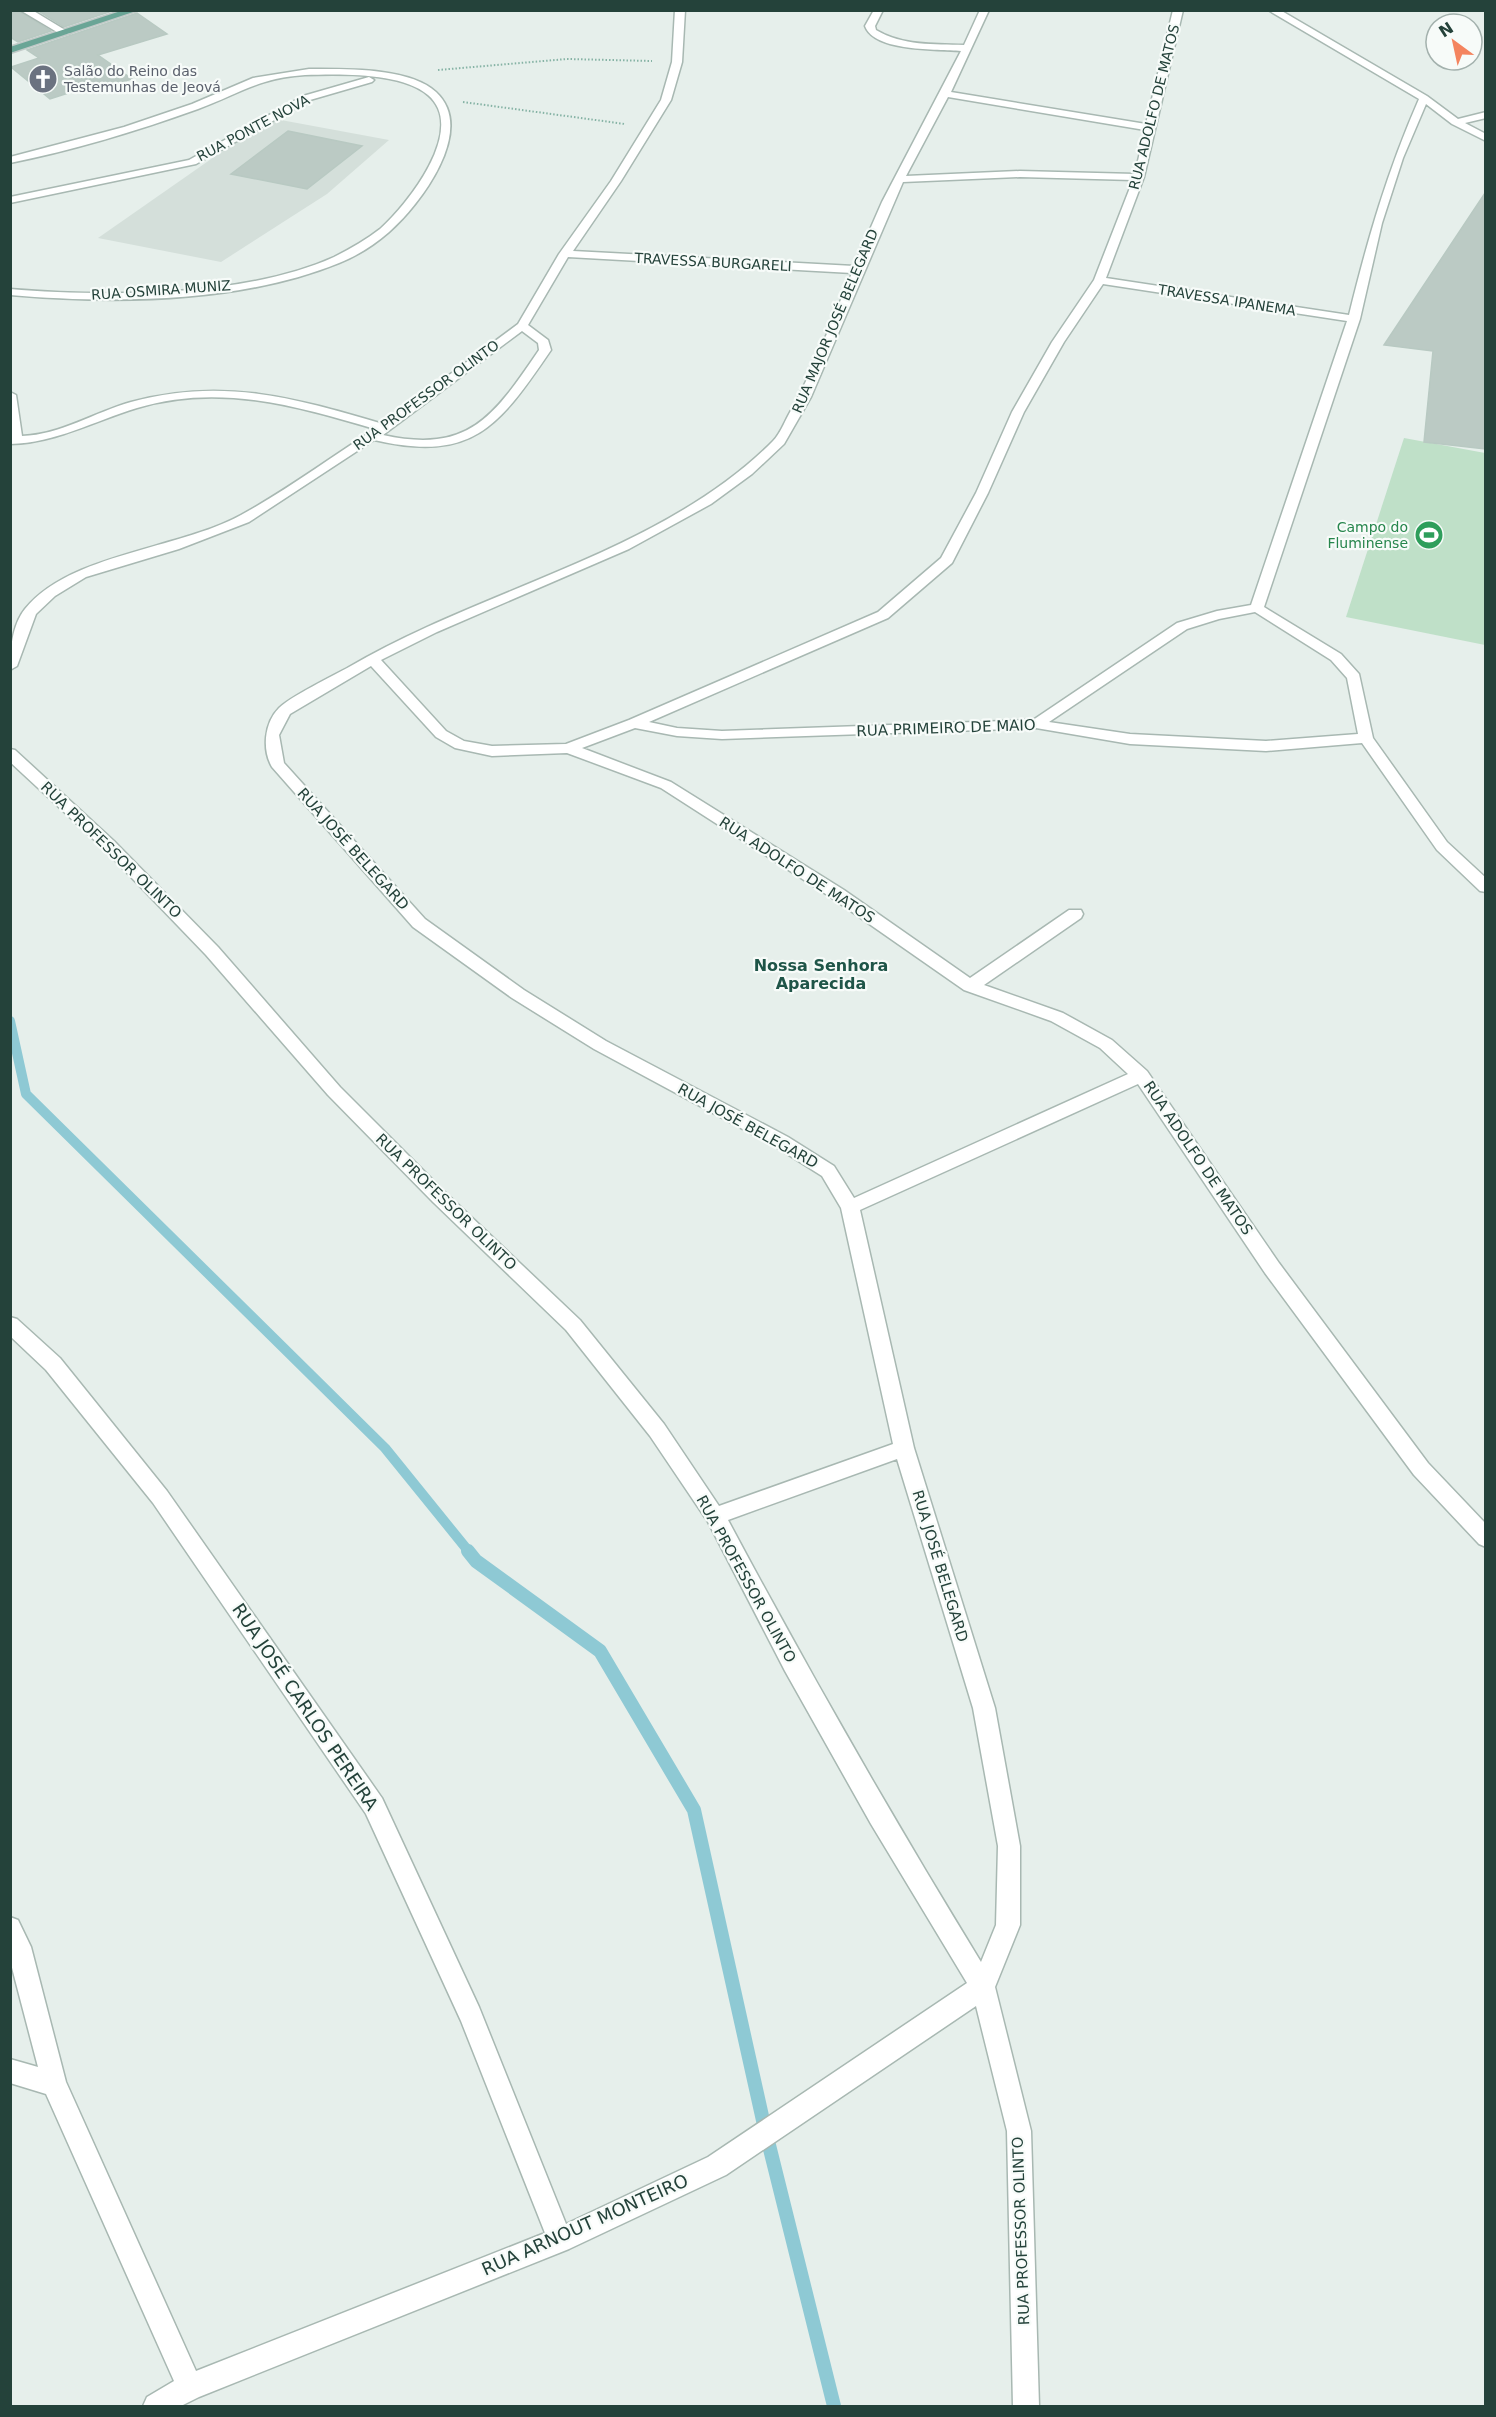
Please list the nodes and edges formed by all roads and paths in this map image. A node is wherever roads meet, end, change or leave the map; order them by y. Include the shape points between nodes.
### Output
1 (24, 10) edge
2 (135, 10) edge
3 (680, 10) edge
4 (879, 10) edge
5 (985, 10) edge
6 (1178, 10) edge
7 (1272, 10) edge
8 (1288, 15) edge
9 (65, 33) junction
10 (966, 48) junction
11 (10, 50) edge
12 (677, 62) junction
13 (389, 76) junction
14 (945, 94) junction
15 (1424, 98) junction
16 (440, 101) junction
17 (1485, 116) edge
18 (1456, 122) junction
19 (650, 128) junction
20 (1151, 129) junction
21 (1485, 138) edge
22 (10, 160) edge
23 (1139, 177) junction
24 (900, 178) junction
25 (10, 200) edge
26 (565, 254) junction
27 (860, 270) junction
28 (1100, 280) junction
29 (10, 292) edge
30 (1354, 319) junction
31 (522, 326) junction
32 (10, 395) edge
33 (385, 428) junction
34 (372, 436) junction
35 (13, 440) edge
36 (1257, 608) junction
37 (372, 659) junction
38 (10, 666) edge
39 (634, 723) junction
40 (1036, 724) junction
41 (1366, 738) junction
42 (568, 748) junction
43 (10, 753) edge
44 (1485, 886) edge
45 (1075, 914) dead end
46 (970, 986) junction
47 (1141, 1075) junction
48 (850, 1207) junction
49 (10, 1324) edge
50 (904, 1448) junction
51 (715, 1516) junction
52 (1485, 1538) edge
53 (10, 1928) edge
54 (983, 1987) junction
55 (10, 2071) edge
56 (54, 2084) junction
57 (560, 2240) junction
58 (190, 2387) junction
59 (156, 2406) edge
60 (1026, 2406) edge

1 - 9 street
2 - 9 main road
3 - 12 street, RUA PROFESSOR OLINTO
4 - 10 street via 870,26 878,36 913,44
5 - 10 street, RUA MAJOR JOSÉ BELEGARD
6 - 20 street, RUA ADOLFO DE MATOS
7 - 8 street
8 - 15 street
9 - 11 main road
10 - 14 street, RUA MAJOR JOSÉ BELEGARD
12 - 13 path via 567,59
12 - 19 street, RUA PROFESSOR OLINTO via 666,100
13 - 16 street via 424,87
13 - 22 street via 321,71 264,78 134,127
13 - 25 street, RUA PONTE NOVA via 352,83 299,101 192,162
14 - 20 street
14 - 24 street, RUA MAJOR JOSÉ BELEGARD
15 - 18 street
15 - 30 street via 1380,212
16 - 19 path
16 - 29 street, RUA OSMIRA MUNIZ via 447,122 443,144 419,193 386,230 333,261 212,289 72,296
17 - 18 street
18 - 21 street
19 - 26 street, RUA PROFESSOR OLINTO
20 - 23 street, RUA ADOLFO DE MATOS
23 - 24 street via 1061,173
23 - 28 street, RUA ADOLFO DE MATOS
24 - 27 street, RUA MAJOR JOSÉ BELEGARD via 874,230
26 - 27 street, TRAVESSA BURGARELI
26 - 31 street, RUA PROFESSOR OLINTO
27 - 37 street, RUA MAJOR JOSÉ BELEGARD via 805,397 780,441 748,471 706,501 624,546
28 - 30 street, TRAVESSA IPANEMA
28 - 39 street, RUA ADOLFO DE MATOS via 1018,412 947,560 883,615
30 - 36 street
31 - 33 street, RUA PROFESSOR OLINTO
31 - 34 street via 544,342 545,350 505,404 477,431 444,444 424,446
32 - 35 street
33 - 34 street, RUA PROFESSOR OLINTO
33 - 35 street via 280,398 222,391 179,393 134,404 46,436
34 - 38 street, RUA PROFESSOR OLINTO via 244,519 174,546 81,574 50,593 30,612
36 - 40 street via 1182,626
36 - 41 street via 1336,657 1354,677
37 - 42 street, RUA ADOLFO DE MATOS via 441,734 460,745 492,751
37 - 48 street, RUA JOSÉ BELEGARD via 284,711 272,735 277,764 419,923 518,994 600,1045 782,1142 828,1171
39 - 40 street, RUA PRIMEIRO DE MAIO via 677,732 722,735
39 - 42 street, RUA ADOLFO DE MATOS
40 - 41 street, RUA PRIMEIRO DE MAIO via 1130,740 1266,746
41 - 44 street via 1442,846
42 - 46 street, RUA ADOLFO DE MATOS via 666,785 838,894
43 - 51 street, RUA PROFESSOR OLINTO via 109,845 212,951 350,1108 573,1325 657,1430
45 - 46 street
46 - 47 street, RUA ADOLFO DE MATOS via 1057,1017 1106,1044
47 - 48 street
47 - 52 street, RUA ADOLFO DE MATOS via 1272,1268 1421,1469
48 - 50 street, RUA JOSÉ BELEGARD
49 - 57 street, RUA JOSÉ CARLOS PEREIRA via 53,1364 160,1497 374,1806 471,2015
50 - 51 street
50 - 54 street, RUA JOSÉ BELEGARD via 984,1708 1009,1846 1008,1925
51 - 54 street, RUA PROFESSOR OLINTO via 793,1664
53 - 56 street via 19,1947
54 - 57 street, RUA ARNOUT MONTEIRO via 717,2166
54 - 60 street, RUA PROFESSOR OLINTO via 1019,2131
55 - 56 street
56 - 58 street
57 - 58 street, RUA ARNOUT MONTEIRO
58 - 59 street, RUA ARNOUT MONTEIRO

